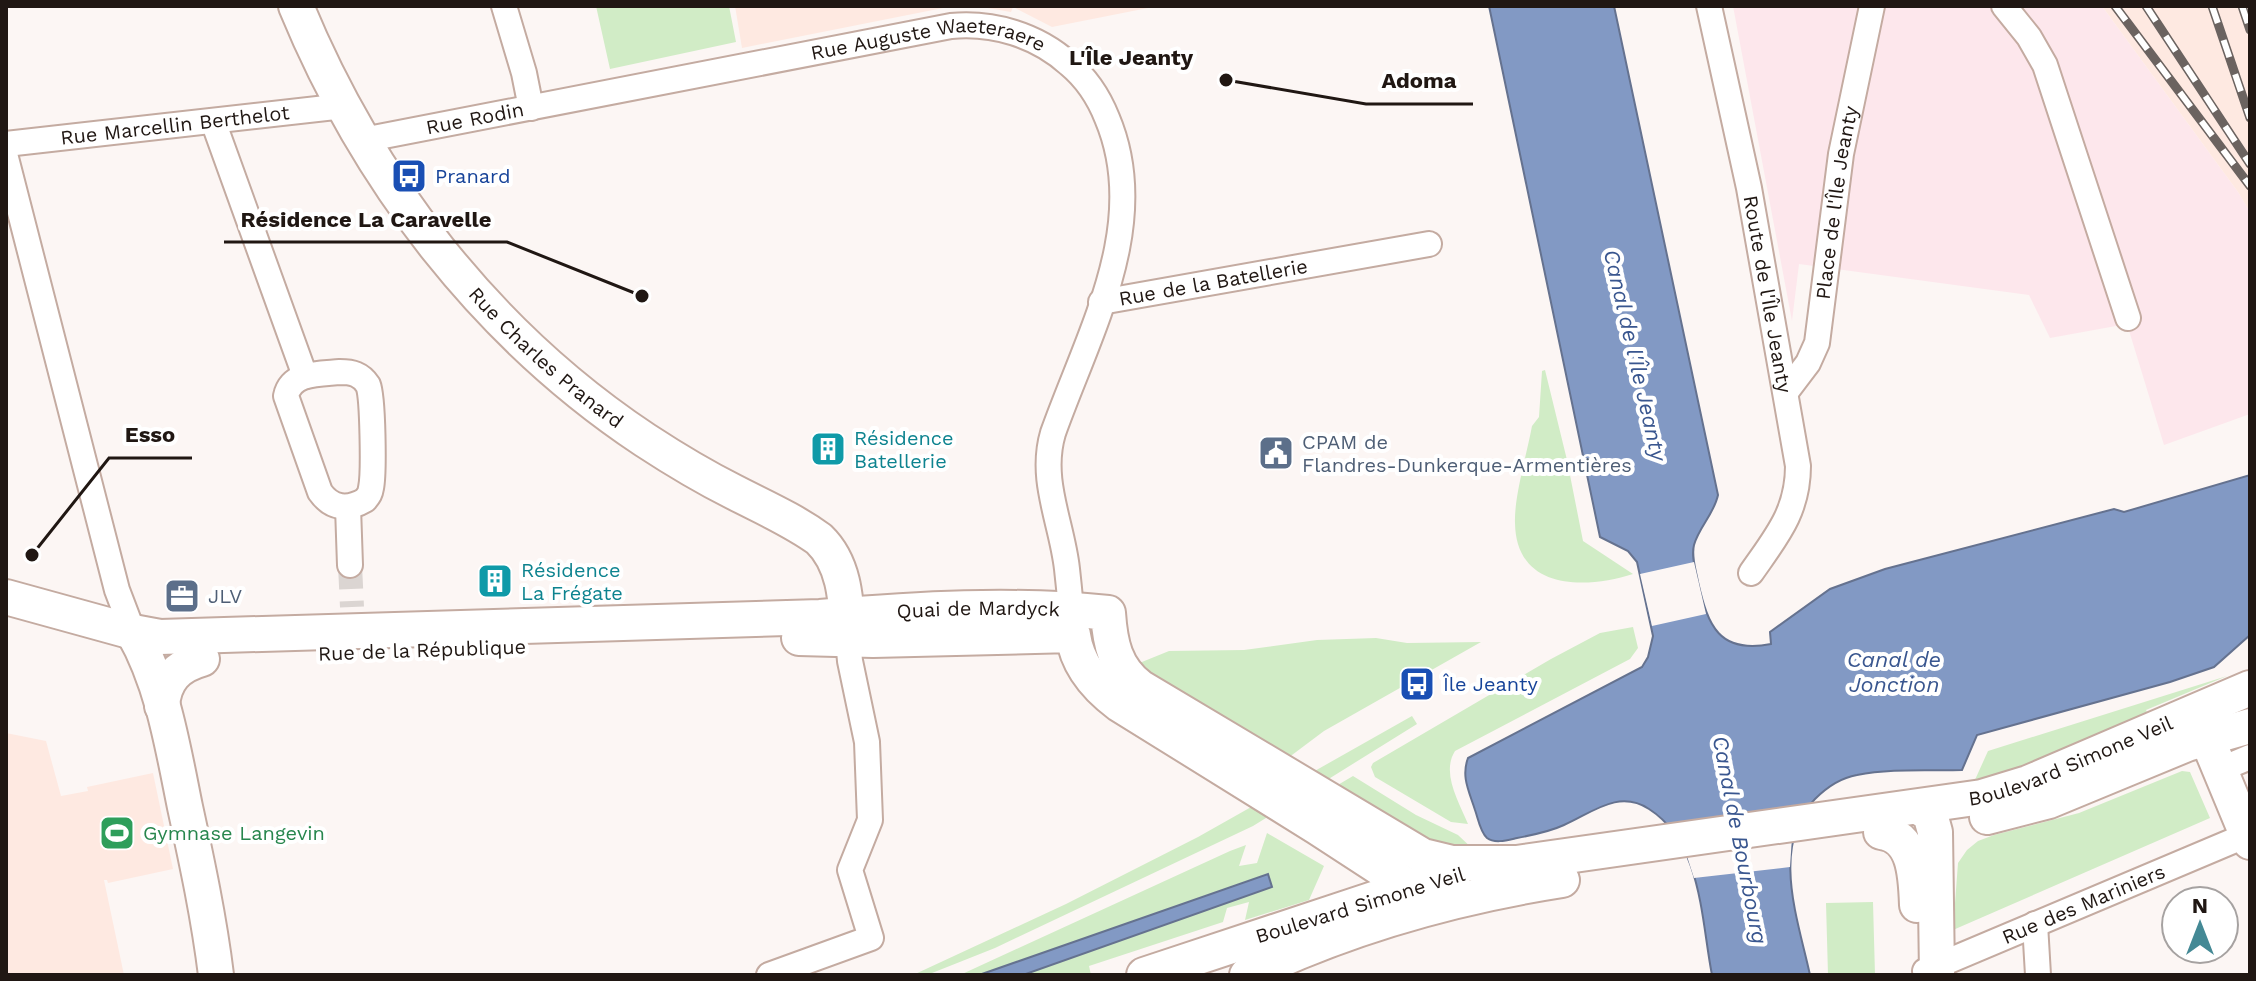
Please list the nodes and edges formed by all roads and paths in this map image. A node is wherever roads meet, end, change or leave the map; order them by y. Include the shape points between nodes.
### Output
1 (296, 6) edge
2 (504, 6) edge
3 (1709, 6) edge
4 (1872, 6) edge
5 (2004, 6) edge
6 (344, 106) junction
7 (531, 108) junction
8 (213, 121) junction
9 (363, 140) junction
10 (6, 144) edge
11 (6, 158) edge
12 (1429, 244) dead end
13 (1101, 302) junction
14 (2128, 318) dead end
15 (305, 376) junction
16 (1786, 392) junction
17 (348, 507) junction
18 (350, 565) tunnel mouth
19 (1751, 573) dead end
20 (6, 597) edge
21 (6, 603) edge
22 (1072, 622) junction
23 (847, 626) junction
24 (138, 647) junction
25 (202, 659) junction
26 (2250, 688) edge
27 (162, 706) junction
28 (2250, 707) edge
29 (2250, 726) edge
30 (1222, 750) junction
31 (2225, 755) edge
32 (1926, 816) junction
33 (1329, 817) junction
34 (1882, 822) junction
35 (2248, 838) edge
36 (1629, 859) junction
37 (1518, 863) junction
38 (202, 882) junction
39 (1408, 887) junction
40 (1446, 902) junction
41 (1316, 920) junction
42 (2035, 924) junction
43 (1929, 972) edge
44 (198, 975) edge
45 (216, 975) edge
46 (229, 975) edge
47 (769, 975) edge
48 (1144, 975) edge
49 (1207, 975) edge
50 (1247, 975) edge
51 (2038, 975) edge

1 - 6 street, Rue Charles Pranard
2 - 7 street, Rue Rodin
3 - 16 street, Route de l'Île Jeanty
4 - 16 street, Place de l'Île Jeanty via 1841,154 1820,328 1813,353
5 - 14 street via 2045,65
6 - 8 street, Rue Marcellin Berthelot
6 - 9 street, Rue Charles Pranard
7 - 9 street, Rue Rodin
7 - 13 street, Rue Auguste Waeteraere via 951,26 1020,35 1055,52 1082,77 1105,112 1117,144 1123,220
8 - 10 street, Rue Marcellin Berthelot
8 - 15 street
9 - 23 street, Rue Charles Pranard via 442,255 565,380 653,446 824,544 841,577
11 - 24 street via 117,590
12 - 13 street, Rue de la Batellerie
13 - 22 street, Rue de la Batellerie via 1048,453
15 - 17 street via 286,391 291,414 320,492 331,503
15 - 17 street via 353,373 370,390 372,486 365,500
16 - 19 street, Route de l'Île Jeanty via 1797,451 1797,495
17 - 18 street
20 - 24 street, Rue de la République
21 - 24 street, Rue de la République via 55,626
22 - 23 street, Quai de Mardyck
22 - 30 street via 1080,660 1101,689 1119,704
22 - 30 street, Quai de Mardyck via 1108,613 1114,654 1130,679
23 - 24 street, Rue de la République via 353,619 170,637
23 - 25 street, Rue de la République via 713,640
23 - 47 street via 867,742 870,820 850,870 871,938
24 - 25 street, Rue de la République
24 - 27 street
24 - 44 street via 187,883
25 - 27 street via 172,675
26 - 32 street, Boulevard Simone Veil via 2028,783
27 - 38 street
28 - 31 street, Boulevard Simone Veil via 2208,726
29 - 31 street, Boulevard Simone Veil
30 - 33 street
31 - 32 street, Boulevard Simone Veil via 2171,750 2040,804 2000,814
31 - 35 street
32 - 34 street, Boulevard Simone Veil
32 - 43 street
33 - 37 street via 1433,859
33 - 39 street
34 - 36 street, Boulevard Simone Veil
34 - 43 street via 1910,857
35 - 42 street, Rue des Mariniers
36 - 37 street, Boulevard Simone Veil
36 - 40 street, Boulevard Simone Veil
37 - 39 street, Boulevard Simone Veil
38 - 45 street
38 - 46 street
39 - 40 street
39 - 41 street, Boulevard Simone Veil
40 - 50 street, Boulevard Simone Veil
41 - 48 street, Boulevard Simone Veil
41 - 49 street
42 - 43 street, Rue des Mariniers
42 - 51 street

